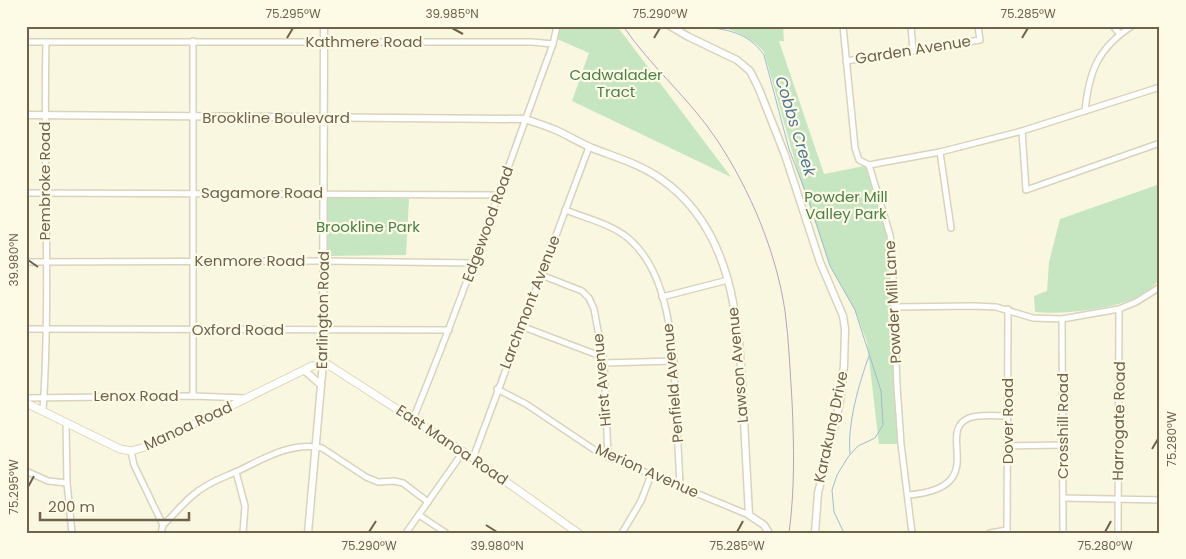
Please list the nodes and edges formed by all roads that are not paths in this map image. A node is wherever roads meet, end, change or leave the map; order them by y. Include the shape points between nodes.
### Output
1 (324, 26) edge
2 (557, 26) edge
3 (670, 26) edge
4 (843, 26) edge
5 (911, 26) edge
6 (978, 26) edge
7 (1113, 26) edge
8 (1132, 26) edge
9 (1120, 34) junction
10 (26, 42) edge
11 (46, 42) junction
12 (193, 42) junction
13 (324, 42) junction
14 (552, 44) junction
15 (914, 51) junction
16 (846, 61) junction
17 (1160, 87) edge
18 (1085, 110) junction
19 (26, 115) edge
20 (44, 115) junction
21 (193, 117) junction
22 (324, 118) junction
23 (525, 119) junction
24 (1022, 131) junction
25 (1160, 143) edge
26 (589, 147) junction
27 (940, 152) junction
28 (869, 165) junction
29 (193, 192) junction
30 (26, 193) edge
31 (45, 193) junction
32 (323, 194) junction
33 (498, 195) junction
34 (566, 210) junction
35 (951, 228) dead end
36 (193, 261) junction
37 (324, 261) junction
38 (26, 262) edge
39 (45, 262) junction
40 (474, 262) junction
41 (541, 275) junction
42 (728, 280) junction
43 (1160, 287) edge
44 (662, 297) junction
45 (894, 306) junction
46 (1119, 308) junction
47 (1008, 309) junction
48 (1062, 319) junction
49 (521, 326) junction
50 (26, 329) edge
51 (46, 329) junction
52 (194, 330) junction
53 (324, 330) junction
54 (450, 330) junction
55 (603, 360) junction
56 (674, 361) junction
57 (323, 363) junction
58 (304, 370) junction
59 (321, 385) junction
60 (497, 389) junction
61 (193, 396) junction
62 (44, 397) junction
63 (26, 398) edge
64 (246, 398) junction
65 (26, 403) edge
66 (43, 411) junction
67 (1007, 416) junction
68 (413, 419) junction
69 (66, 423) junction
70 (1063, 444) junction
71 (315, 446) junction
72 (1008, 446) junction
73 (130, 451) junction
74 (463, 452) junction
75 (608, 456) junction
76 (473, 458) junction
77 (26, 471) edge
78 (236, 472) junction
79 (651, 475) junction
80 (67, 483) junction
81 (680, 487) junction
82 (908, 495) junction
83 (1063, 498) junction
84 (1118, 499) junction
85 (1160, 500) edge
86 (428, 502) junction
87 (419, 515) junction
88 (749, 515) junction
89 (163, 525) junction
90 (1007, 532) edge
91 (72, 533) edge
92 (161, 533) edge
93 (243, 533) edge
94 (308, 533) edge
95 (406, 533) edge
96 (446, 533) edge
97 (578, 533) edge
98 (622, 533) edge
99 (769, 533) edge
100 (815, 533) edge
101 (912, 533) edge
102 (990, 533) edge
103 (1064, 533) edge
104 (1118, 533) edge

1 - 13 street, Earlington Road
2 - 14 street, Edgewood Road
3 - 100 street, Karakung Drive via 737,60 750,71 784,155 820,262 844,316 846,336 840,402 818,493
4 - 16 street
5 - 15 street
6 - 15 street, Garden Avenue via 980,40
7 - 9 street
8 - 9 street
9 - 18 street via 1094,65
10 - 11 street, Kathmere Road
11 - 12 street, Kathmere Road
11 - 20 street, Pembroke Road
12 - 13 street, Kathmere Road
12 - 21 street
13 - 14 street, Kathmere Road
13 - 22 street, Earlington Road
14 - 23 street, Edgewood Road
15 - 16 street, Garden Avenue
16 - 28 street via 855,148 859,160
17 - 18 street
18 - 24 street
19 - 20 street, Brookline Boulevard
20 - 21 street, Brookline Boulevard
20 - 31 street, Pembroke Road
21 - 22 street, Brookline Boulevard
21 - 29 street
22 - 23 street, Brookline Boulevard
22 - 32 street, Earlington Road
23 - 26 street, Lawson Avenue
23 - 33 street, Edgewood Road
24 - 25 street via 1026,190
24 - 27 street
26 - 34 street, Larchmont Avenue
26 - 42 street, Lawson Avenue via 643,168 674,190 707,228 717,246
27 - 28 street
27 - 35 street
28 - 45 street, Powder Mill Lane via 890,235
29 - 31 street, Sagamore Road
29 - 32 street, Sagamore Road
29 - 36 street
30 - 31 street, Sagamore Road
31 - 39 street, Pembroke Road
32 - 33 street, Sagamore Road
32 - 37 street, Earlington Road
33 - 40 street, Edgewood Road
34 - 41 street, Larchmont Avenue
34 - 44 street, Penfield Avenue via 628,238 646,258
36 - 37 street, Kenmore Road
36 - 39 street, Kenmore Road
36 - 52 street
37 - 40 street, Kenmore Road
37 - 53 street, Earlington Road
38 - 39 street, Kenmore Road
39 - 51 street, Pembroke Road
40 - 54 street, Edgewood Road
41 - 49 street, Larchmont Avenue
41 - 55 street, Hirst Avenue via 582,291 589,298 597,321
42 - 44 street
42 - 88 street, Lawson Avenue via 740,355
43 - 46 street
44 - 56 street, Penfield Avenue
45 - 47 street
45 - 82 street, Powder Mill Lane via 901,444
46 - 48 street
46 - 84 street, Harrogate Road
47 - 48 street via 1033,318
47 - 67 street, Dover Road
48 - 70 street, Crosshill Road
49 - 55 street
49 - 60 street, Larchmont Avenue
50 - 51 street, Oxford Road
51 - 52 street, Oxford Road
51 - 62 street, Pembroke Road
52 - 53 street, Oxford Road
52 - 61 street
53 - 54 street, Oxford Road
53 - 57 street, Earlington Road
54 - 68 street, Edgewood Road
55 - 56 street
55 - 75 street, Hirst Avenue
56 - 81 street, Penfield Avenue
57 - 58 main road, Manoa Road
57 - 59 street, Earlington Road
57 - 68 main road, East Manoa Road
58 - 59 street
58 - 64 main road, Manoa Road
59 - 71 street, Earlington Road
60 - 75 street, Merion Avenue
60 - 76 street, Larchmont Avenue
61 - 62 street, Lenox Road
61 - 64 street, Lenox Road
62 - 63 street, Lenox Road
62 - 66 street, Pembroke Road
64 - 73 main road, Manoa Road via 149,446
65 - 66 main road, Manoa Road
66 - 69 main road, Manoa Road
67 - 72 street, Dover Road
67 - 82 street via 976,416 964,421 956,433 957,462 952,479 935,491
68 - 74 main road, East Manoa Road
69 - 73 main road, Manoa Road
69 - 80 street
70 - 72 street
70 - 83 street, Crosshill Road
71 - 78 street via 290,448
71 - 86 street via 372,480 403,483
71 - 94 street, Earlington Road
72 - 90 street, Dover Road
73 - 89 street
74 - 76 main road, East Manoa Road
74 - 86 street
75 - 79 street, Merion Avenue
76 - 97 main road, East Manoa Road
77 - 80 street via 48,481
78 - 89 street via 206,486
78 - 93 street via 245,506
79 - 81 street, Merion Avenue
79 - 98 street via 641,501
80 - 91 street
81 - 88 street, Merion Avenue
82 - 101 street, Powder Mill Lane
83 - 84 street
83 - 103 street, Crosshill Road
84 - 85 street
84 - 104 street, Harrogate Road
86 - 87 street
87 - 95 street
87 - 96 street
88 - 99 street via 764,525
89 - 92 street
90 - 102 street

